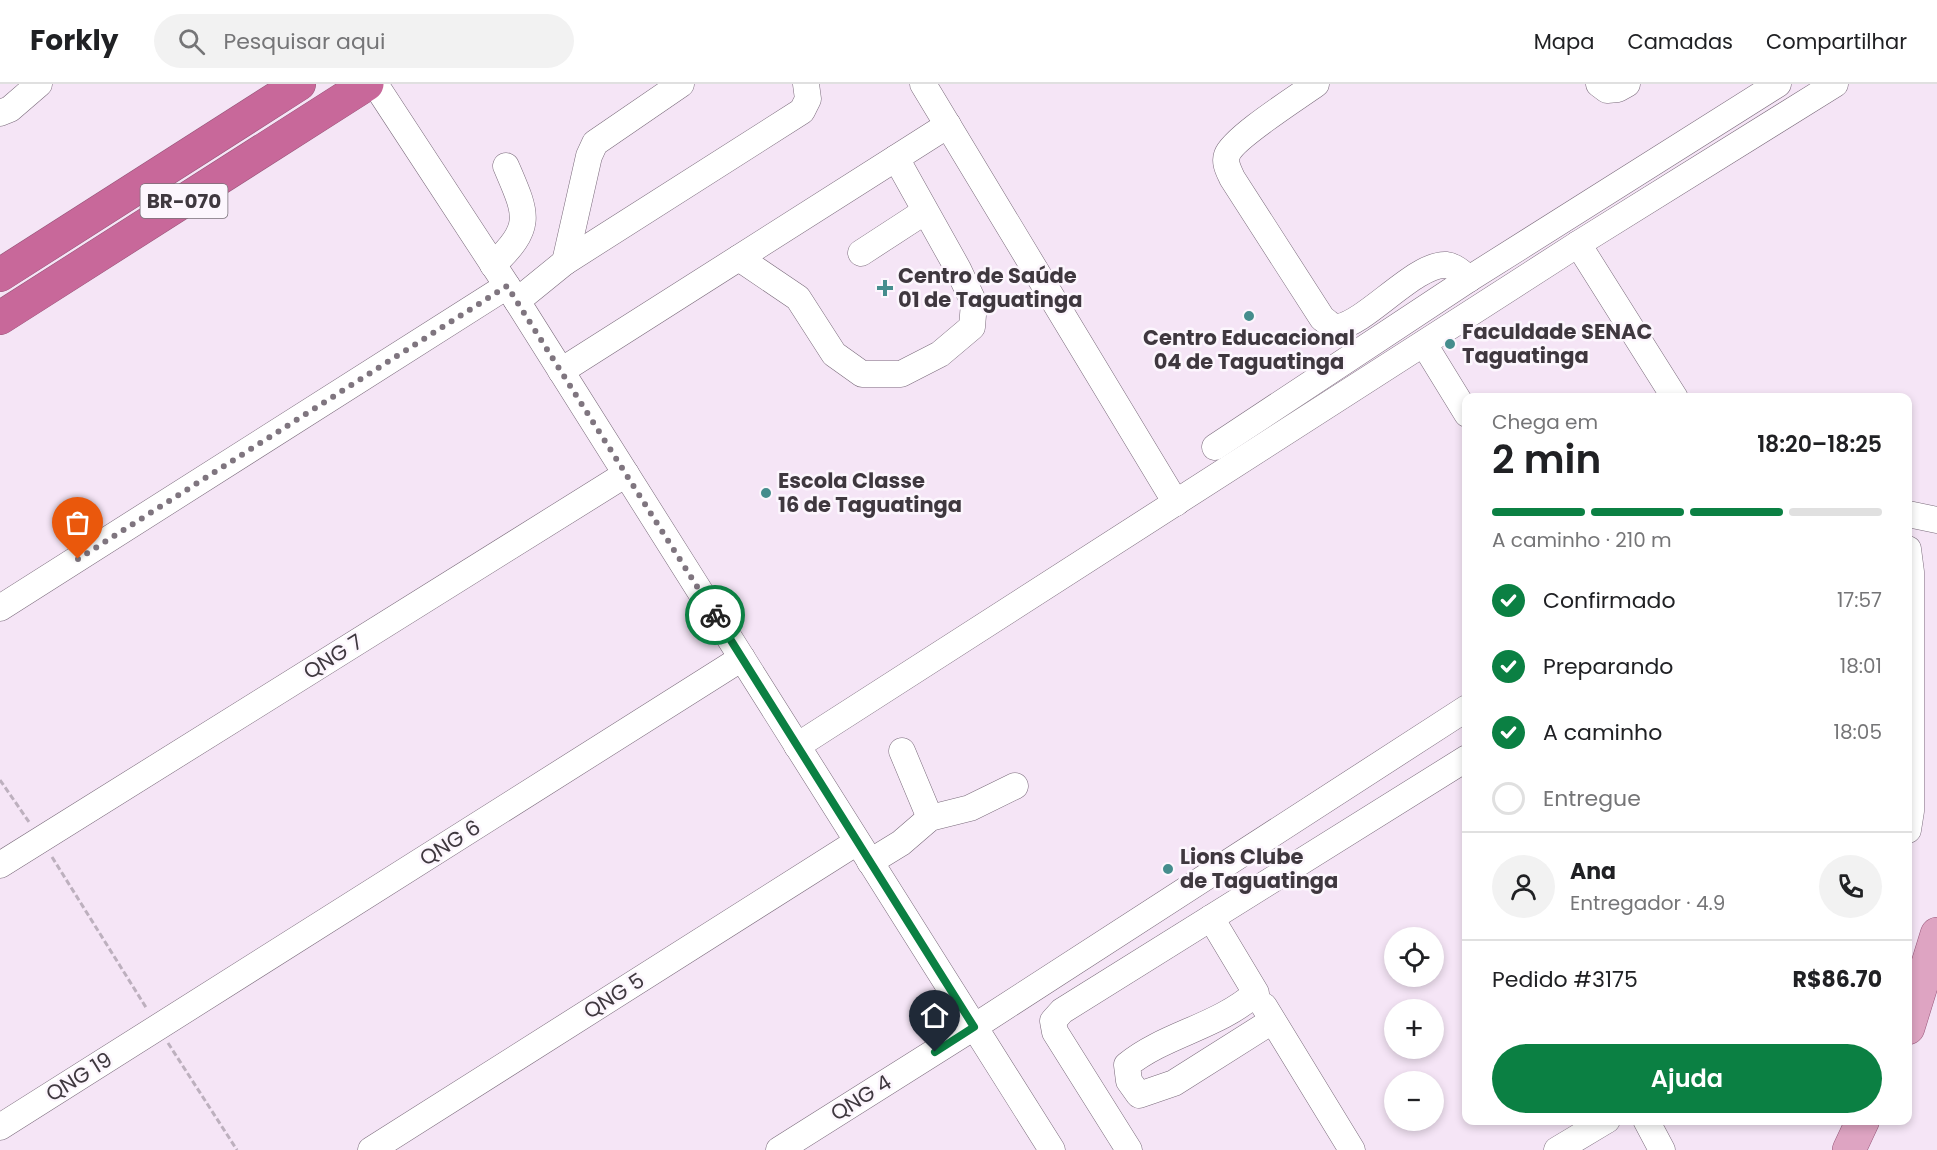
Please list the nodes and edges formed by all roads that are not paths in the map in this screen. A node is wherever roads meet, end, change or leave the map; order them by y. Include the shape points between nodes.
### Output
1 (39, 84) edge
2 (299, 84) edge
3 (367, 84) edge
4 (375, 84) edge
5 (681, 84) edge
6 (806, 84) edge
7 (923, 84) edge
8 (1316, 84) edge
9 (1599, 84) edge
10 (1627, 84) edge
11 (1780, 84) edge
12 (1835, 84) edge
13 (1797, 107) junction
14 (0, 113) edge
15 (948, 125) junction
16 (896, 158) junction
17 (506, 166) dead end
18 (924, 212) junction
19 (1578, 244) junction
20 (861, 253) dead end
21 (739, 258) junction
22 (566, 262) junction
23 (0, 275) edge
24 (1469, 279) junction
25 (506, 284) junction
26 (0, 318) edge
27 (1424, 344) junction
28 (561, 372) junction
29 (1672, 393) edge
30 (1462, 406) edge
31 (1215, 447) dead end
32 (626, 474) junction
33 (1176, 503) junction
34 (0, 608) edge
35 (742, 658) junction
36 (1462, 711) edge
37 (797, 746) junction
38 (902, 751) dead end
39 (1462, 766) edge
40 (1015, 786) dead end
41 (930, 818) junction
42 (864, 852) junction
43 (0, 865) edge
44 (1211, 918) junction
45 (1937, 934) edge
46 (1256, 993) junction
47 (1912, 1015) edge
48 (1272, 1021) junction
49 (158, 1027) joint
50 (974, 1027) junction
51 (1599, 1125) edge
52 (1649, 1125) edge
53 (1861, 1125) edge
54 (0, 1127) edge
55 (371, 1150) edge
56 (779, 1150) edge
57 (1052, 1150) edge
58 (1129, 1150) edge
59 (1352, 1150) edge
60 (1557, 1150) edge
61 (1662, 1150) edge
62 (1849, 1150) edge

1 - 14 street
2 - 23 highway, BR-070
3 - 26 highway, BR-070
4 - 25 street
5 - 22 street via 595,143
6 - 22 street via 808,99 802,111
7 - 15 street
8 - 24 street via 1240,139 1227,154 1226,165 1322,318 1338,327 1438,265 1456,268
9 - 10 street via 1607,90
11 - 13 street
11 - 24 street
12 - 13 street
13 - 19 street
15 - 16 street
15 - 33 street
16 - 18 street
16 - 21 street
17 - 25 street via 522,203 522,230
18 - 20 street
18 - 21 street via 974,303 972,327 940,354 901,374 862,374 834,354 798,298
19 - 27 street
19 - 29 street
21 - 28 street
22 - 25 street
24 - 31 street
25 - 28 street
25 - 34 street
27 - 30 street
27 - 33 street
28 - 32 street
32 - 35 street
32 - 43 street, QNG 7
33 - 37 street
35 - 37 street
35 - 49 street, QNG 6
36 - 50 street, QNG 4
37 - 42 street
38 - 41 street
39 - 44 street
40 - 41 street via 970,808
41 - 42 street, QNG 5 via 901,843
42 - 50 street
42 - 55 street, QNG 5
44 - 46 street
44 - 58 street via 1062,1011 1053,1021 1054,1032
45 - 47 main road
46 - 48 street
46 - 48 street via 1214,1021 1142,1053 1127,1065 1129,1081 1139,1095 1174,1083
48 - 59 street
49 - 54 street, QNG 19
50 - 56 street, QNG 4
50 - 57 street
51 - 60 street
52 - 61 street
53 - 62 main road

